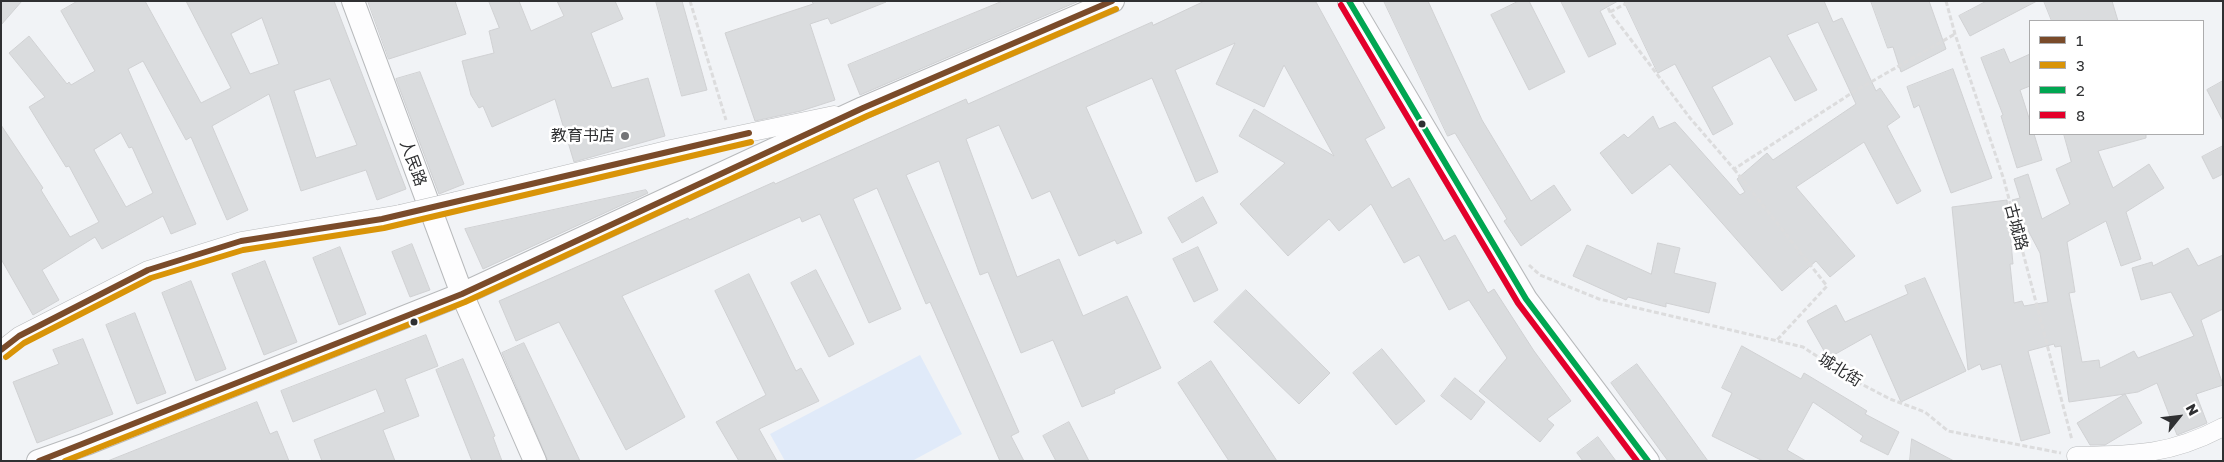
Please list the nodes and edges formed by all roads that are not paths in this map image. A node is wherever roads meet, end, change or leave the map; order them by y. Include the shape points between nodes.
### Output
1 (353, 1) edge
2 (1113, 1) edge
3 (1349, 1) edge
4 (864, 108) junction
5 (462, 294) junction
6 (1, 350) edge
7 (2223, 427) edge
8 (2076, 456) road end
9 (38, 461) edge
10 (535, 461) edge
11 (1648, 461) edge

1 - 5 street, 人民路
2 - 4 street
3 - 11 street via 1526,299
4 - 5 street
4 - 6 street, bridge via 400,214 241,241 148,270 19,336
5 - 9 street via 96,441
5 - 10 street, 人民路
7 - 8 street via 2196,441 2139,455

